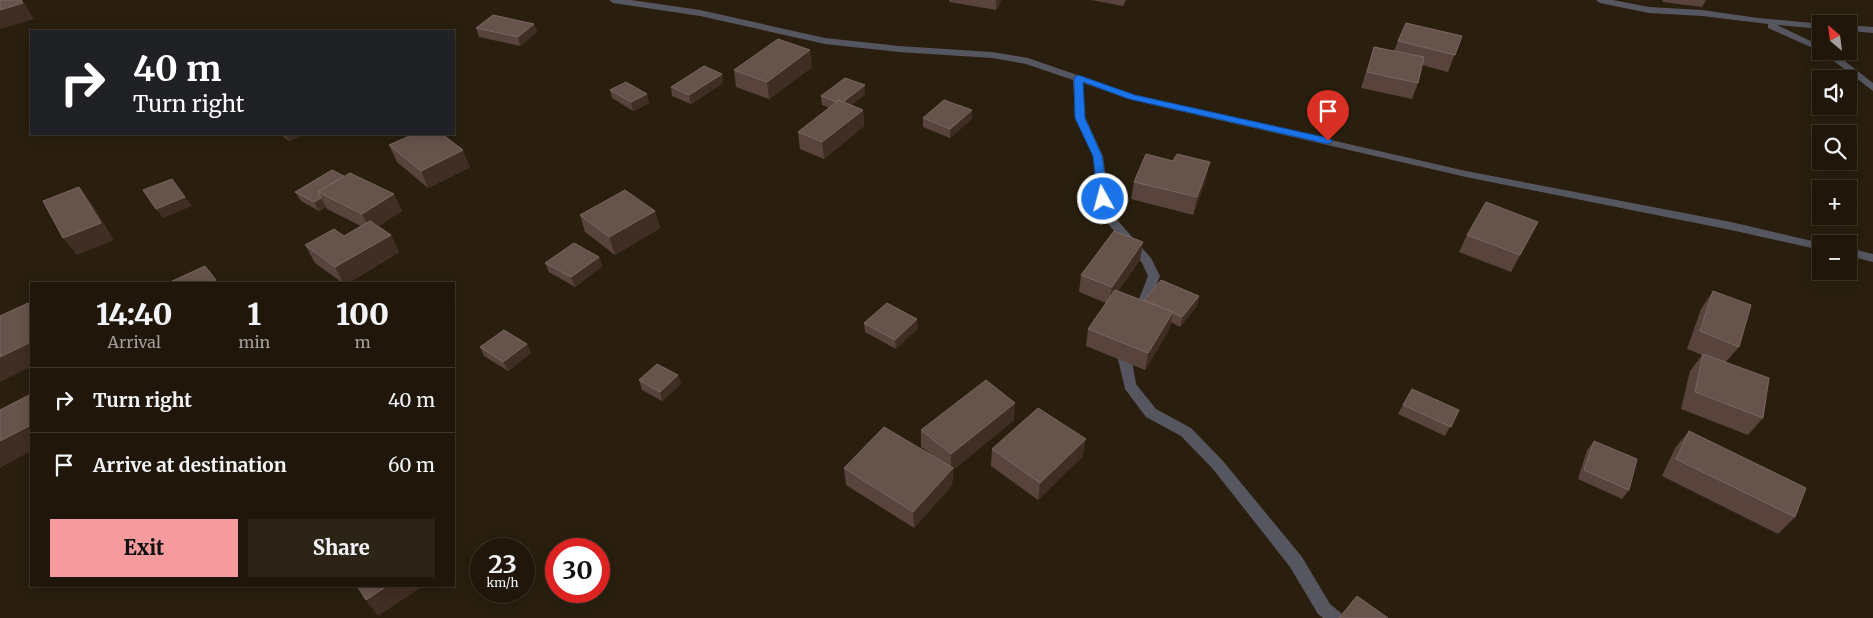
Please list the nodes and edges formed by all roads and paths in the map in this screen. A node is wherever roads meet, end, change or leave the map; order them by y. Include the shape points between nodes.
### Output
1 (613, 0) edge
2 (1600, 0) edge
3 (1758, 21) junction
4 (1812, 25) edge
5 (1858, 29) edge
6 (1873, 30) edge
7 (1812, 44) edge
8 (1837, 60) edge
9 (1078, 78) junction
10 (1873, 88) edge
11 (1812, 244) edge
12 (1857, 254) edge
13 (1873, 258) edge
14 (1335, 618) edge

1 - 9 street via 700,12 825,41 1028,61
2 - 3 street via 1649,10
3 - 4 street
3 - 7 street
5 - 6 street
8 - 10 street
9 - 11 street via 1132,97 1466,174
9 - 14 street via 1080,118 1098,156 1103,199 1113,222 1147,261 1154,276 1124,355 1130,385 1151,413 1186,432 1218,465 1296,562 1324,609
12 - 13 street

